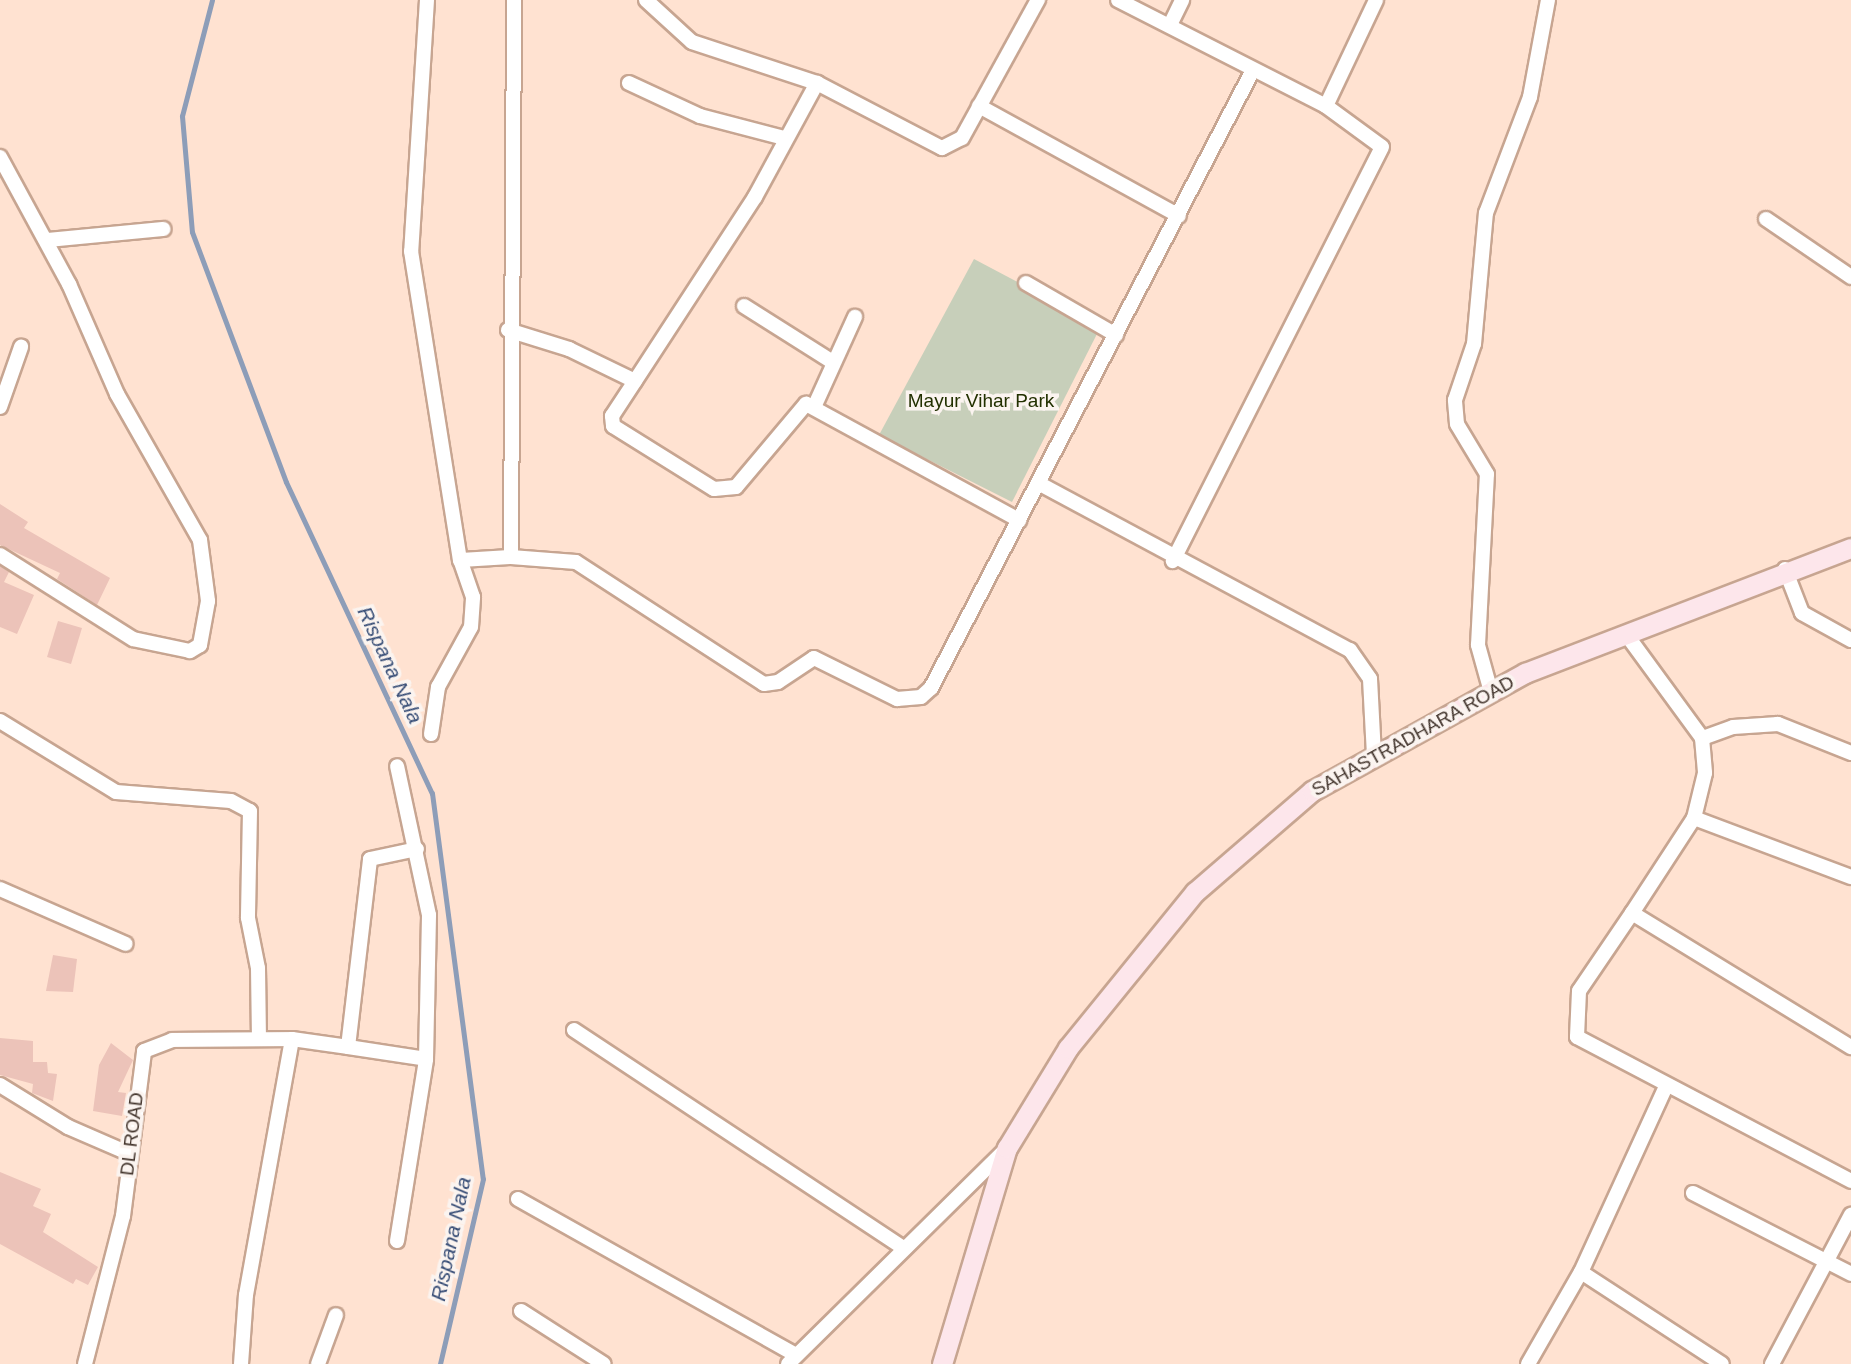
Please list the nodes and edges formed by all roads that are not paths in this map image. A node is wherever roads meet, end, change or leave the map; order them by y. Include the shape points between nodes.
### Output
1 (427, 0) edge
2 (514, 0) edge
3 (646, 0) edge
4 (1038, 0) edge
5 (1118, 0) edge
6 (1182, 0) edge
7 (1376, 0) edge
8 (1548, 0) edge
9 (1170, 25) junction
10 (1253, 70) junction
11 (629, 83) dead end
12 (817, 83) junction
13 (979, 106) junction
14 (1326, 106) junction
15 (784, 138) junction
16 (0, 157) edge
17 (1179, 216) junction
18 (1766, 219) dead end
19 (163, 229) dead end
20 (47, 240) junction
21 (1851, 277) edge
22 (1027, 283) dead end
23 (744, 306) dead end
24 (855, 317) dead end
25 (508, 330) junction
26 (1116, 335) junction
27 (21, 347) dead end
28 (831, 361) junction
29 (635, 381) junction
30 (2, 397) edge
31 (815, 405) junction
32 (1038, 483) junction
33 (1019, 520) junction
34 (1851, 548) edge
35 (0, 555) edge
36 (511, 557) junction
37 (460, 561) junction
38 (1174, 561) junction
39 (1785, 569) junction
40 (1626, 634) junction
41 (1851, 640) edge
42 (1491, 692) junction
43 (0, 721) edge
44 (431, 734) dead end
45 (1702, 738) junction
46 (1851, 753) edge
47 (1374, 756) junction
48 (397, 766) dead end
49 (1694, 818) junction
50 (416, 849) junction
51 (1851, 877) edge
52 (0, 889) edge
53 (1632, 912) junction
54 (126, 944) dead end
55 (574, 1030) dead end
56 (259, 1036) junction
57 (292, 1039) junction
58 (1851, 1046) edge
59 (348, 1047) junction
60 (426, 1059) junction
61 (0, 1085) edge
62 (1665, 1086) junction
63 (1007, 1148) junction
64 (128, 1153) junction
65 (1851, 1181) edge
66 (1693, 1193) dead end
67 (518, 1199) dead end
68 (1851, 1215) edge
69 (397, 1241) dead end
70 (903, 1248) junction
71 (1826, 1261) junction
72 (1581, 1272) junction
73 (1851, 1274) edge
74 (521, 1311) dead end
75 (336, 1315) dead end
76 (792, 1360) edge
77 (85, 1364) edge
78 (241, 1364) edge
79 (318, 1364) edge
80 (604, 1364) edge
81 (942, 1364) edge
82 (1528, 1364) edge
83 (1722, 1364) edge
84 (1772, 1364) edge

1 - 37 street via 411,251
2 - 25 street
3 - 12 street via 692,42
4 - 13 street
5 - 9 street
6 - 9 street
7 - 14 street
8 - 42 street via 1530,97 1486,213 1474,344 1455,400 1458,424 1487,474 1478,645
9 - 10 street
10 - 14 street
10 - 17 street
11 - 15 street via 700,116
12 - 13 street via 942,148 962,138
12 - 15 street
13 - 17 street
14 - 38 street via 1375,136 1381,159
15 - 29 street via 755,197
16 - 20 street
17 - 26 street
18 - 21 street
19 - 20 street
20 - 35 street via 117,394 200,540 208,601 200,645 190,651 132,639
22 - 26 street
23 - 28 street
24 - 28 street
25 - 29 street via 569,349
25 - 36 street
26 - 32 street
27 - 30 street
28 - 31 street
29 - 31 street via 612,416 613,426 725,492 744,480 797,408
31 - 33 street
32 - 33 street
32 - 38 street
33 - 36 street via 931,688 912,701 814,658 778,682 764,684 576,562
34 - 39 main road, SAHASTRADHARA ROAD
36 - 37 street
37 - 44 street via 473,597 471,627 438,687
38 - 47 street via 1350,650 1370,679
39 - 40 main road, SAHASTRADHARA ROAD
39 - 41 street via 1802,613
40 - 42 main road, SAHASTRADHARA ROAD
40 - 45 street
42 - 47 main road, SAHASTRADHARA ROAD
43 - 56 street via 116,792 231,801 250,811 248,918 258,968
45 - 46 street via 1733,727 1777,724
45 - 49 street via 1705,773
47 - 63 main road, SAHASTRADHARA ROAD via 1312,791 1195,892 1068,1048
48 - 50 street
49 - 51 street
49 - 53 street
50 - 59 street via 370,859
50 - 60 street via 429,915
52 - 54 street
53 - 58 street
53 - 62 street via 1579,992 1577,1037
55 - 70 street
56 - 57 street, DL ROAD
56 - 64 street, DL ROAD via 172,1041 144,1051
57 - 59 street, DL ROAD
57 - 78 street via 246,1296
59 - 60 street, DL ROAD
60 - 69 street
61 - 64 street via 68,1127
62 - 65 street
62 - 72 street
63 - 70 street
63 - 81 main road, SAHASTRADHARA ROAD
64 - 77 street, DL ROAD via 123,1216
66 - 71 street
67 - 76 street
68 - 71 street
70 - 76 street
71 - 73 street
71 - 84 street
72 - 82 street
72 - 83 street
74 - 80 street
75 - 79 street

